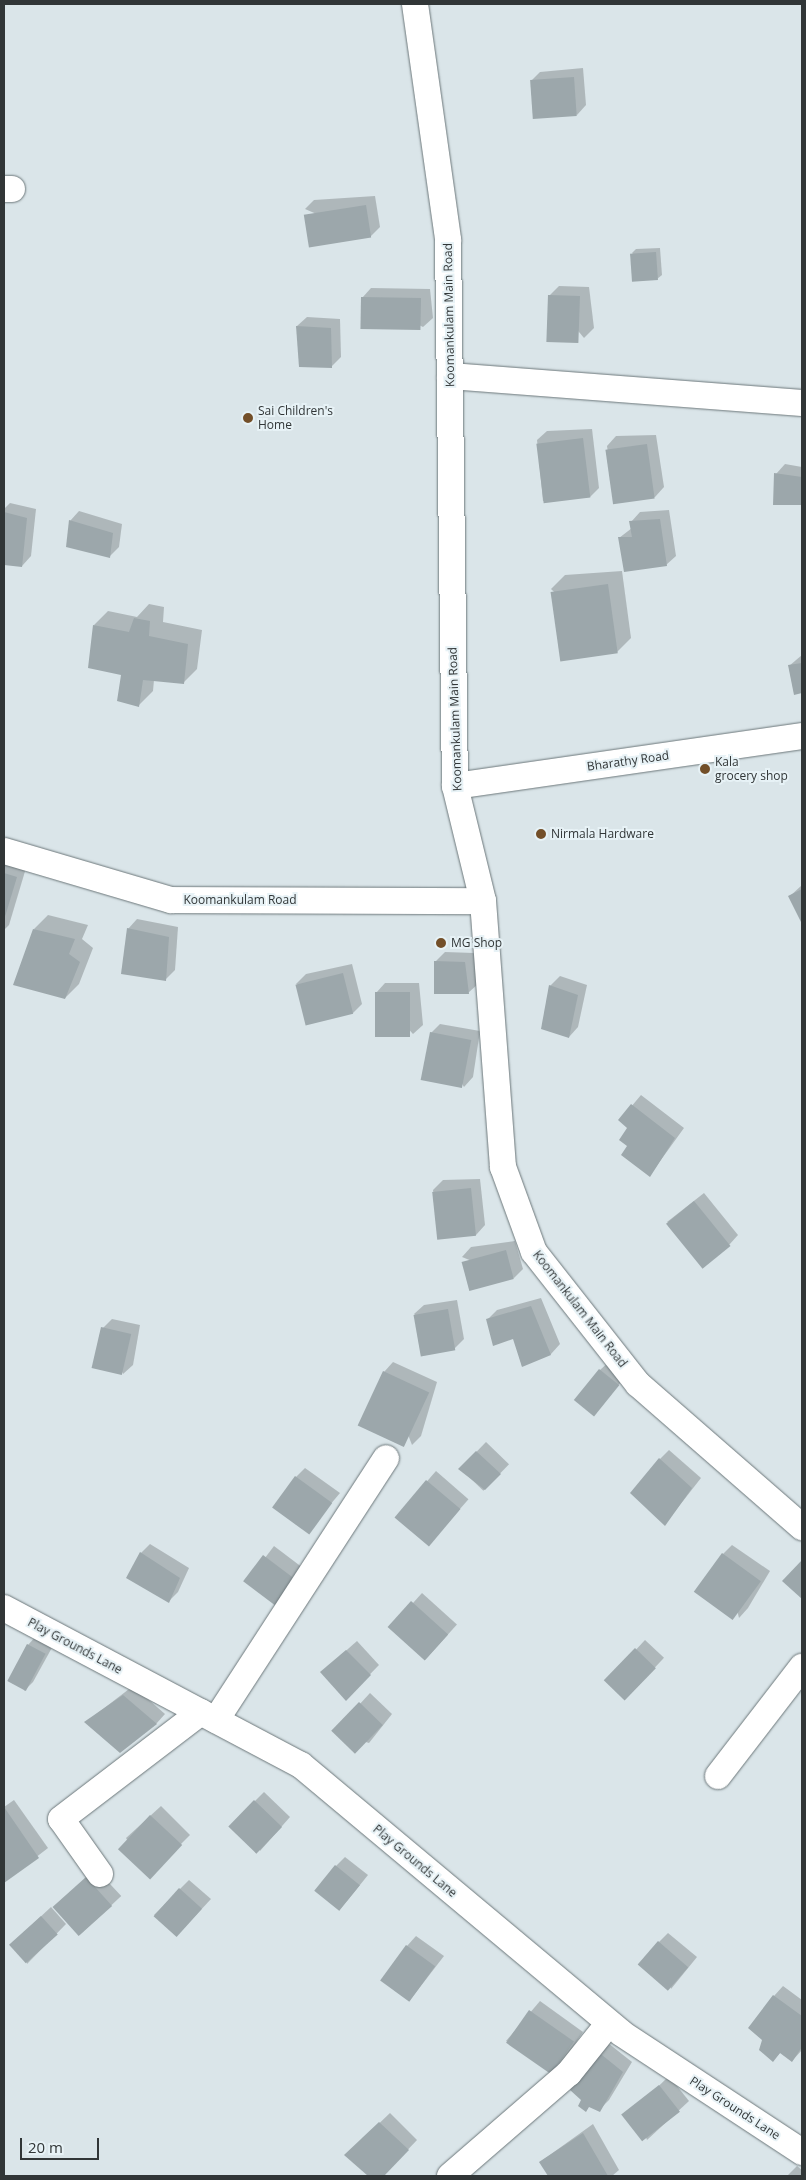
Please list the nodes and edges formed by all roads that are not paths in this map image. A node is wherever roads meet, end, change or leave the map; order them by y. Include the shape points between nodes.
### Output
1 (415, 4) edge
2 (450, 376) junction
3 (802, 403) edge
4 (802, 736) edge
5 (455, 786) junction
6 (4, 851) edge
7 (483, 902) junction
8 (386, 1458) dead end
9 (802, 1527) edge
10 (4, 1608) edge
11 (802, 1667) edge
12 (208, 1716) junction
13 (718, 1776) dead end
14 (100, 1874) dead end
15 (609, 2023) junction
16 (802, 2152) edge
17 (450, 2176) edge

1 - 2 street, Koomankulam Main Road via 448,240
2 - 3 street
2 - 5 street, Koomankulam Main Road
4 - 5 street, Bharathy Road
5 - 7 street, Koomankulam Main Road
6 - 7 street, Koomankulam Road via 171,900
7 - 9 street, Koomankulam Main Road via 503,1166 534,1252 638,1384
8 - 12 street
10 - 12 street, Play Grounds Lane
11 - 13 street
12 - 14 street via 61,1819
12 - 15 street, Play Grounds Lane via 301,1765
15 - 16 street, Play Grounds Lane
15 - 17 street via 569,2073

